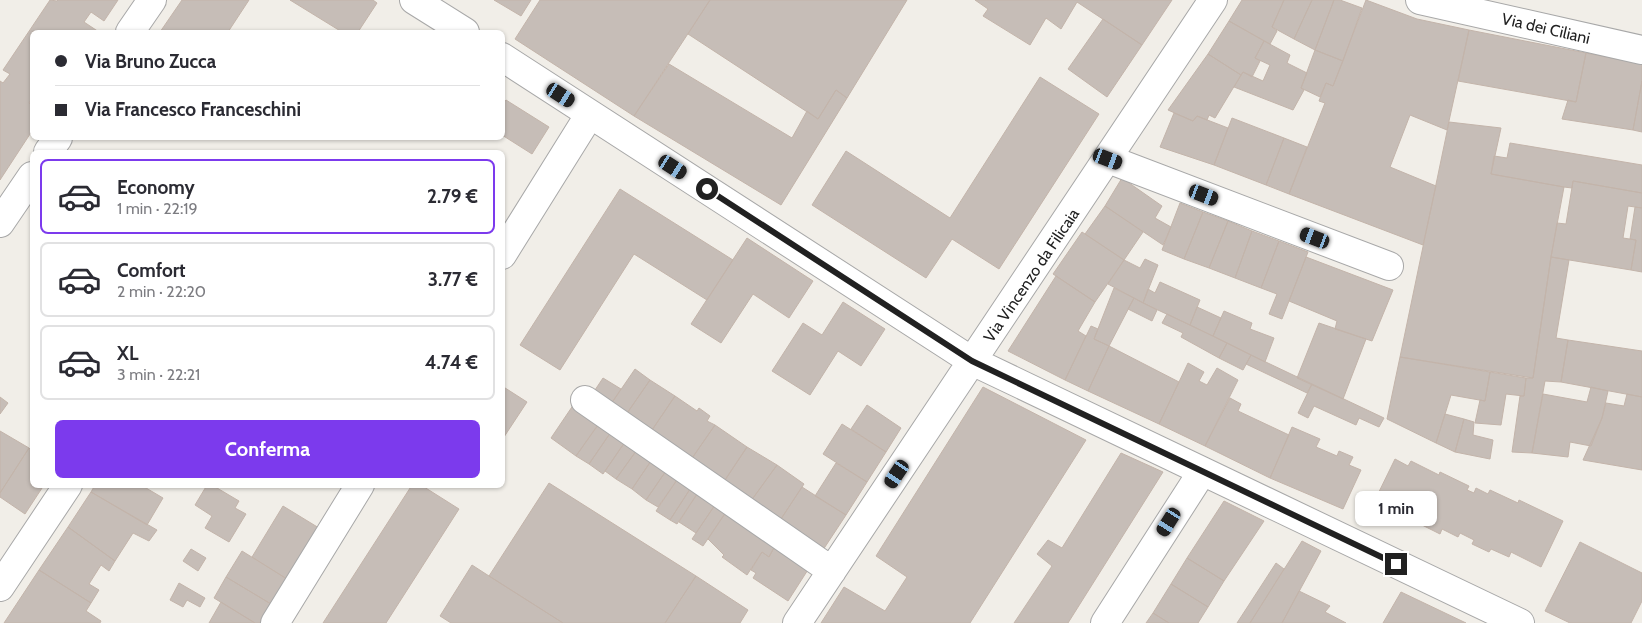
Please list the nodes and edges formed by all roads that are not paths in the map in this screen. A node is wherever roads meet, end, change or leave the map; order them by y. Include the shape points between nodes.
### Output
1 (152, 0) edge
2 (414, 0) edge
3 (1213, 0) edge
4 (1420, 0) edge
5 (131, 30) edge
6 (462, 30) edge
7 (1642, 50) edge
8 (505, 59) edge
9 (590, 114) junction
10 (1108, 159) junction
11 (30, 179) edge
12 (0, 223) edge
13 (505, 250) edge
14 (1390, 266) dead end
15 (972, 361) junction
16 (586, 400) dead end
17 (1202, 472) junction
18 (66, 488) edge
19 (358, 488) edge
20 (832, 571) junction
21 (0, 587) edge
22 (275, 623) edge
23 (797, 623) edge
24 (1105, 623) edge
25 (1520, 623) edge

1 - 5 street
2 - 6 street
3 - 10 street, Via Vincenzo da Filicaia
4 - 7 street, Via dei Ciliani
8 - 9 street
9 - 13 street
9 - 15 street
10 - 14 street
10 - 15 street, Via Vincenzo da Filicaia
11 - 12 street
15 - 17 street
15 - 20 street, Via Vincenzo da Filicaia
16 - 20 street
17 - 24 street
17 - 25 street
18 - 21 street
19 - 22 street
20 - 23 street, Via Vincenzo da Filicaia

